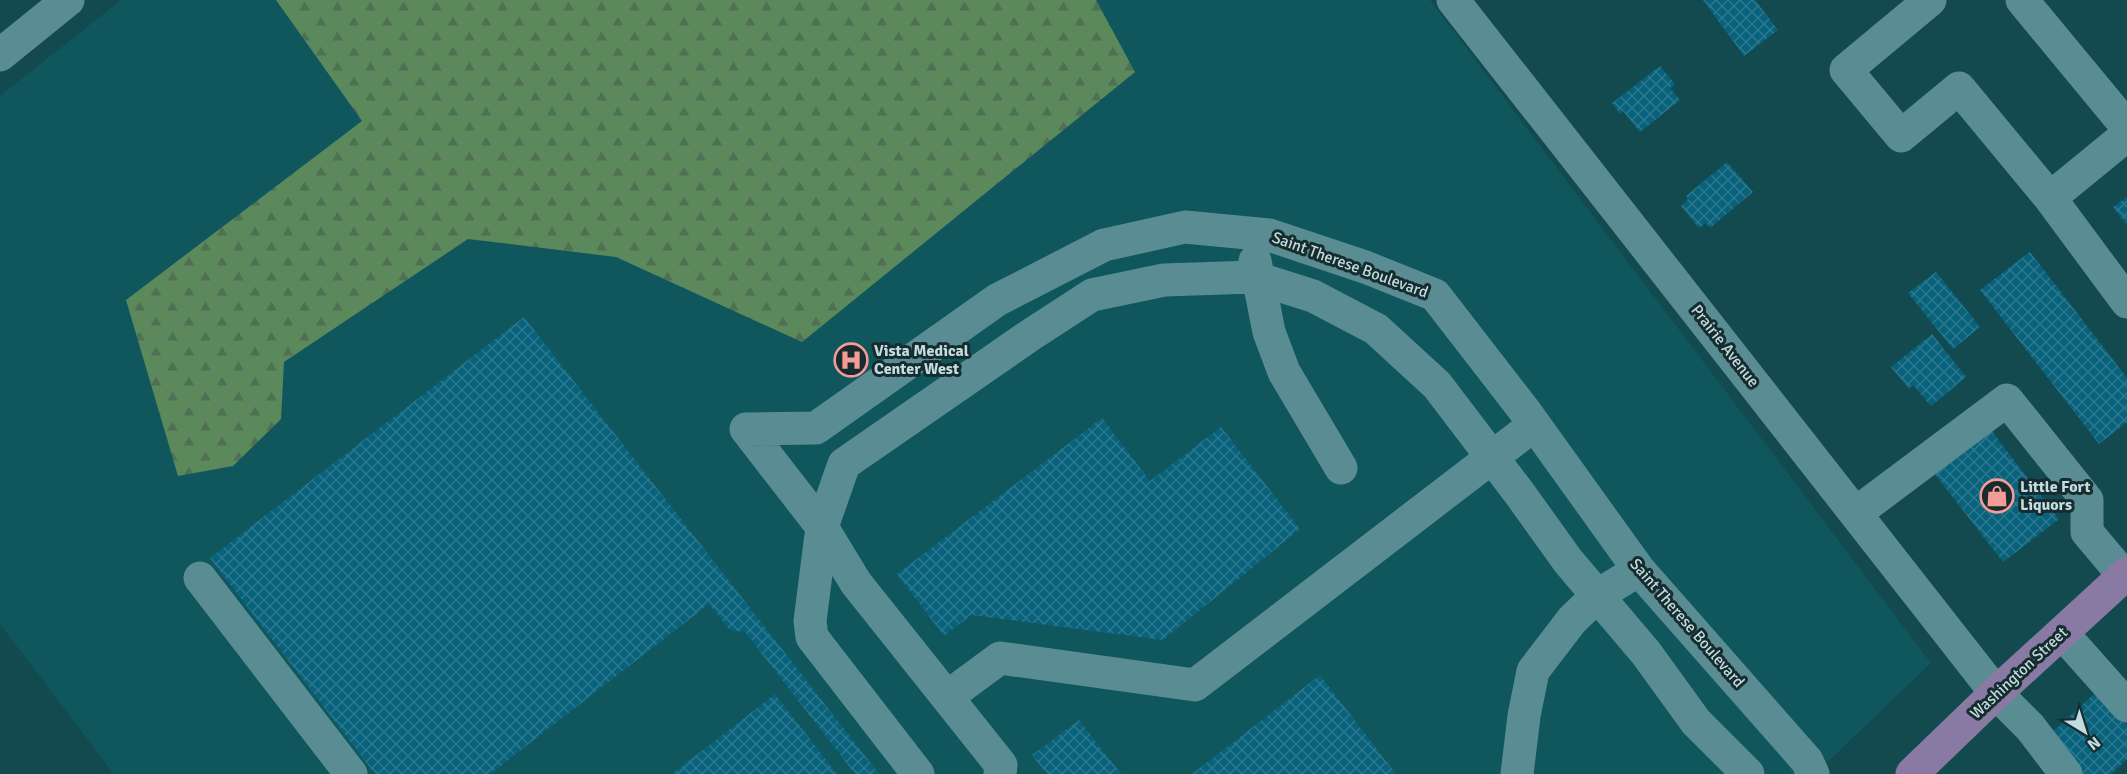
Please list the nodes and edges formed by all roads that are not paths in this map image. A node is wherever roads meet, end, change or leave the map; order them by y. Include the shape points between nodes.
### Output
1 (68, 0) edge
2 (1453, 0) edge
3 (1930, 0) edge
4 (2022, 0) edge
5 (0, 55) edge
6 (2127, 127) edge
7 (2127, 135) edge
8 (2050, 198) junction
9 (1250, 233) junction
10 (1258, 279) junction
11 (2127, 302) edge
12 (1534, 424) junction
13 (1492, 457) junction
14 (1341, 468) dead end
15 (1856, 513) junction
16 (822, 527) junction
17 (1639, 570) junction
18 (200, 578) dead end
19 (2123, 583) edge
20 (1598, 595) junction
21 (2062, 633) junction
22 (1996, 693) junction
23 (947, 697) junction
24 (2127, 706) edge
25 (351, 774) edge
26 (918, 774) edge
27 (1000, 774) edge
28 (1517, 774) edge
29 (1748, 774) edge
30 (1813, 774) edge
31 (1912, 774) edge
32 (2066, 774) edge

1 - 5 street
2 - 15 street, Prairie Avenue
3 - 8 street via 1846,70 1901,136 1959,88
4 - 6 street
7 - 8 street
8 - 11 street
9 - 10 street
9 - 12 street, Saint Therese Boulevard via 1269,235 1365,267 1435,295
9 - 16 street, Saint Therese Boulevard via 1185,227 1104,245 997,300 816,428 746,429
10 - 13 street via 1313,296 1376,329 1437,385
10 - 14 street via 1269,332 1284,372
10 - 16 street via 1164,280 1092,295 844,464
12 - 13 street
12 - 17 street, Saint Therese Boulevard
13 - 20 street via 1568,561
13 - 23 street via 1195,685 1000,658
15 - 19 street via 2007,400 2087,500 2087,532
15 - 22 street, Prairie Avenue
16 - 23 street via 856,583
16 - 26 street via 810,621 812,637
17 - 20 street
17 - 30 street, Saint Therese Boulevard via 1807,762
18 - 25 street
19 - 21 main road, Washington Street
20 - 28 street via 1572,620 1533,671
20 - 29 street via 1696,722
21 - 22 main road, Washington Street
21 - 24 street
22 - 31 main road, Washington Street
22 - 32 street, Prairie Avenue via 2030,727
23 - 27 street via 1000,765

